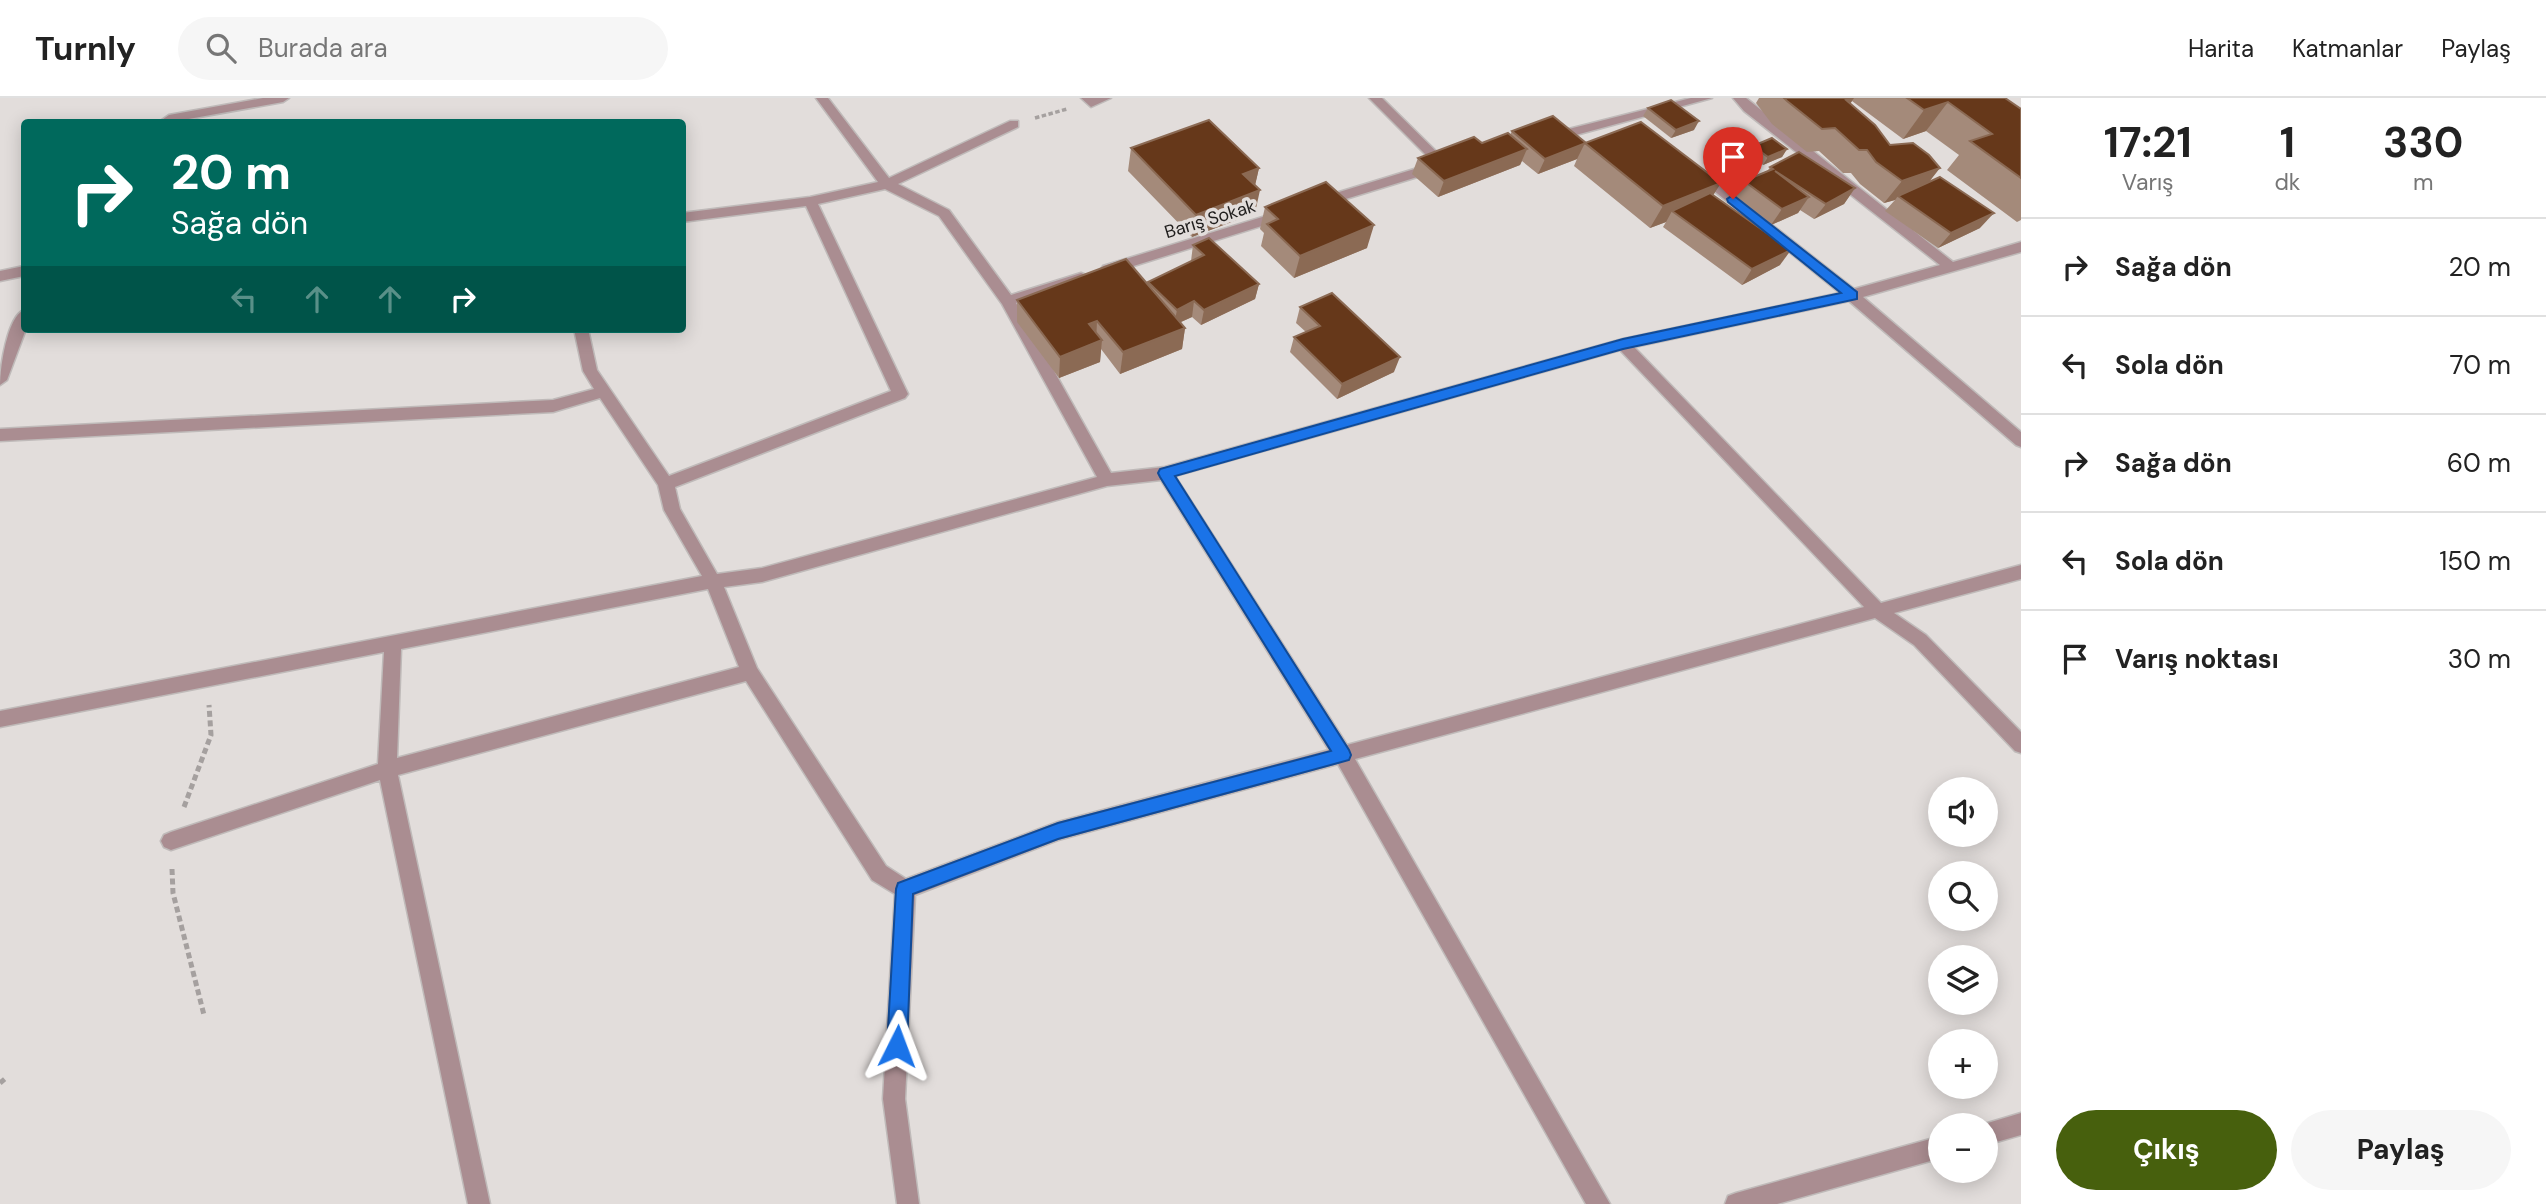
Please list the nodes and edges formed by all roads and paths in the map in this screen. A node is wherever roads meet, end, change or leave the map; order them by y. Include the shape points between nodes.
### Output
1 (283, 98) edge
2 (822, 98) edge
3 (1105, 98) edge
4 (1375, 98) edge
5 (1706, 98) edge
6 (1739, 98) edge
7 (1089, 100) edge
8 (169, 119) edge
9 (1014, 124) joint
10 (1538, 141) edge
11 (1696, 169) edge
12 (887, 184) junction
13 (810, 201) junction
14 (686, 218) edge
15 (2021, 247) edge
16 (1951, 267) junction
17 (21, 272) edge
18 (0, 276) edge
19 (1852, 295) junction
20 (1008, 301) junction
21 (21, 323) edge
22 (582, 333) edge
23 (1623, 344) junction
24 (0, 380) edge
25 (603, 392) junction
26 (0, 435) edge
27 (2021, 441) edge
28 (1166, 473) junction
29 (1107, 480) junction
30 (666, 484) junction
31 (2021, 572) edge
32 (713, 581) junction
33 (1879, 612) junction
34 (393, 643) junction
35 (750, 671) junction
36 (0, 719) edge
37 (2021, 745) edge
38 (1343, 755) junction
39 (387, 769) junction
40 (171, 841) dead end
41 (905, 889) junction
42 (6, 1078) dead end
43 (0, 1083) edge
44 (2021, 1124) edge
45 (1998, 1131) edge
46 (1928, 1151) edge
47 (479, 1204) edge
48 (908, 1204) edge
49 (1599, 1204) edge
50 (1736, 1204) edge

1 - 8 street
2 - 12 street
3 - 7 street
4 - 20 street, Barış Sokak via 1450,162
5 - 10 street via 1639,123
6 - 16 street
7 - 9 path
9 - 12 street
11 - 19 street
12 - 13 street
12 - 20 street via 944,212
13 - 14 street
13 - 30 street via 900,394
15 - 16 street
16 - 19 street
17 - 18 street
19 - 23 street
19 - 27 street
20 - 29 street
21 - 24 street
22 - 25 street via 590,371
23 - 28 street
23 - 33 street
25 - 26 street via 553,406
25 - 30 street
28 - 29 street
28 - 38 street
29 - 32 street via 762,575
30 - 32 street via 672,510
31 - 33 street
32 - 34 street
32 - 35 street
33 - 37 street via 1920,640
33 - 38 street
34 - 36 street
34 - 39 street
35 - 39 street
35 - 41 street via 879,873
38 - 41 street via 1058,831
38 - 49 street
39 - 40 street
39 - 47 street
41 - 48 street via 894,1099
42 - 43 path
44 - 45 street
46 - 50 street

